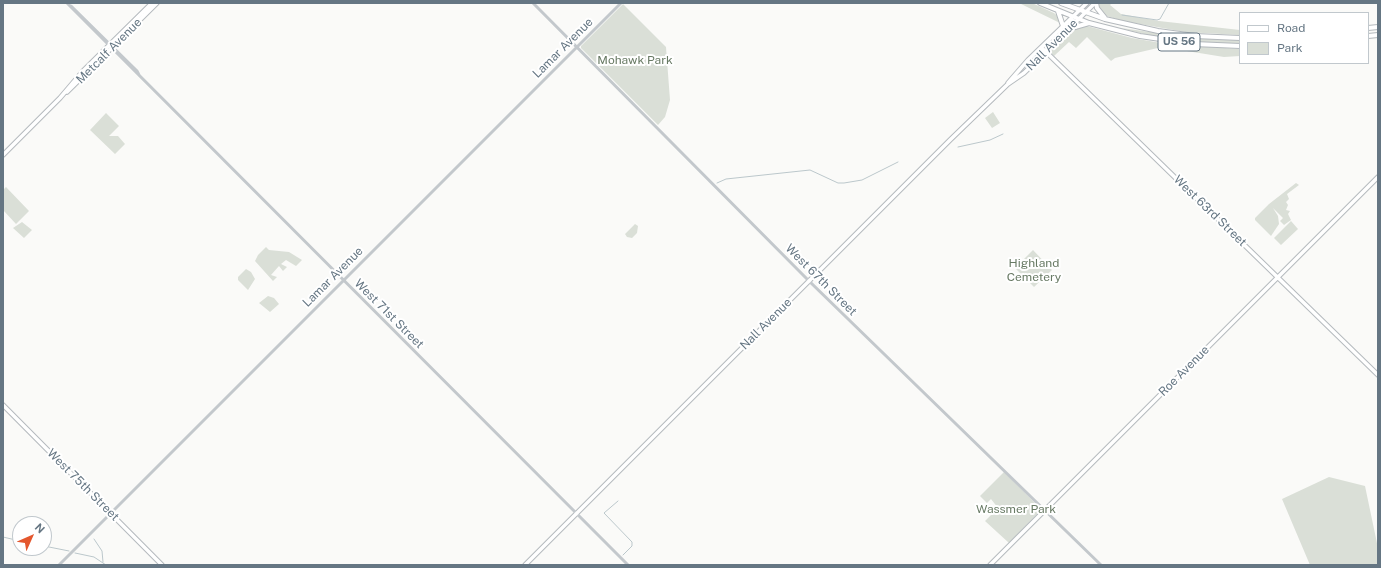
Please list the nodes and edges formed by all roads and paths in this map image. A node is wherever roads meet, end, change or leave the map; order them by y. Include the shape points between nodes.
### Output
1 (152, 3) edge
2 (157, 3) edge
3 (533, 3) edge
4 (621, 3) edge
5 (1040, 3) edge
6 (1073, 3) edge
7 (1087, 3) edge
8 (1095, 3) edge
9 (68, 4) edge
10 (1063, 4) edge
11 (1079, 10) junction
12 (1058, 11) junction
13 (1085, 12) junction
14 (1072, 17) junction
15 (1079, 19) junction
16 (1105, 19) junction
17 (1089, 22) junction
18 (1063, 26) junction
19 (1068, 29) junction
20 (1239, 38) edge
21 (109, 45) junction
22 (1239, 46) edge
23 (576, 47) junction
24 (112, 48) junction
25 (1042, 48) junction
26 (1046, 51) junction
27 (1008, 84) junction
28 (60, 98) junction
29 (3, 155) edge
30 (1378, 177) edge
31 (1277, 277) junction
32 (343, 280) junction
33 (809, 281) junction
34 (1378, 375) edge
35 (3, 405) edge
36 (1045, 510) junction
37 (111, 513) junction
38 (576, 514) junction
39 (65, 558) junction
40 (59, 565) edge
41 (64, 565) edge
42 (162, 565) edge
43 (525, 565) edge
44 (628, 565) edge
45 (990, 565) edge
46 (1100, 565) edge

1 - 21 main road, Metcalf Avenue
2 - 24 main road, Metcalf Avenue
3 - 23 street, West 67th Street
4 - 23 street, Lamar Avenue
5 - 12 highway, US 56
6 - 10 highway
7 - 11 main road, Nall Avenue
8 - 13 main road, Nall Avenue
8 - 16 highway
9 - 21 street, West 71st Street
10 - 11 highway, US 56
11 - 13 highway, US 56
11 - 14 main road, Nall Avenue
12 - 14 highway, US 56
12 - 18 highway
13 - 15 main road, Nall Avenue
13 - 16 highway, US 56
14 - 15 highway, US 56
14 - 18 main road, Nall Avenue
15 - 17 highway, US 56
15 - 19 main road, Nall Avenue
16 - 20 highway, US 56 via 1176,34
17 - 19 highway
17 - 22 highway, US 56 via 1160,40
18 - 25 main road, Nall Avenue
19 - 26 main road, Nall Avenue
21 - 24 street, West 71st Street
21 - 28 main road, Metcalf Avenue
23 - 32 street, Lamar Avenue
23 - 33 street, West 67th Street
24 - 28 main road, Metcalf Avenue
24 - 32 street, West 71st Street
25 - 26 main road, West 63rd Street
25 - 27 main road, Nall Avenue
26 - 27 main road, Nall Avenue via 1024,73
26 - 31 main road, West 63rd Street
27 - 33 main road, Nall Avenue
28 - 29 main road, Metcalf Avenue
30 - 31 main road, Roe Avenue
31 - 34 main road, West 63rd Street
31 - 36 main road, Roe Avenue
32 - 37 street, Lamar Avenue
32 - 38 street, West 71st Street
33 - 36 street, West 67th Street
33 - 38 main road, Nall Avenue
35 - 37 main road, West 75th Street
36 - 45 main road, Roe Avenue
36 - 46 street, West 67th Street
37 - 39 street, Lamar Avenue
37 - 42 main road, West 75th Street
38 - 43 main road, Nall Avenue
38 - 44 street, West 71st Street
39 - 40 street, Lamar Avenue
39 - 41 street

